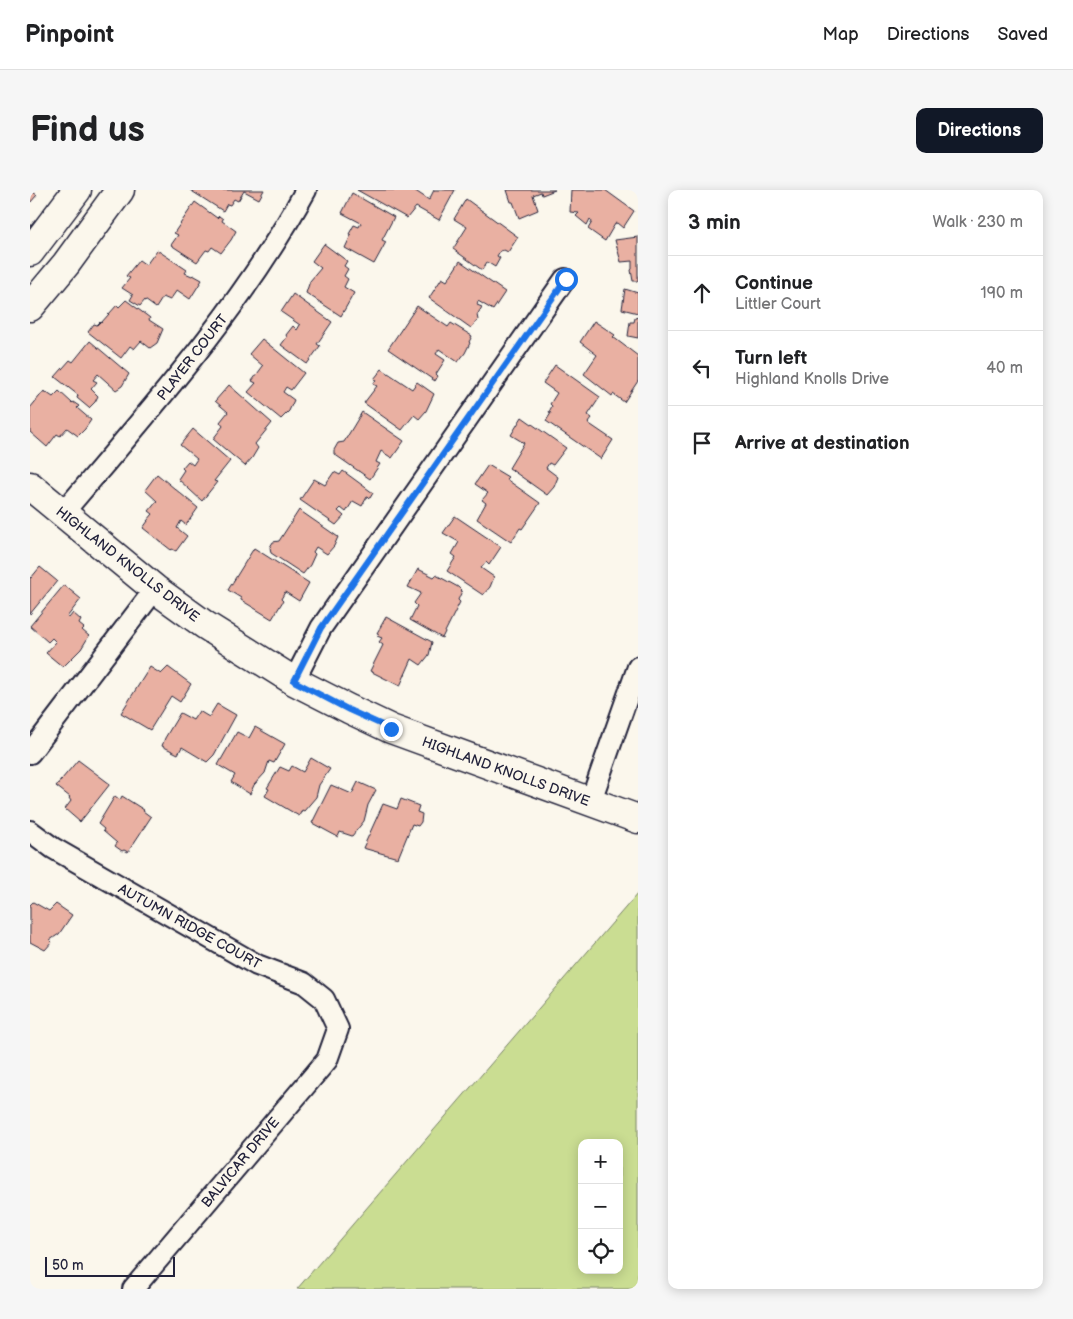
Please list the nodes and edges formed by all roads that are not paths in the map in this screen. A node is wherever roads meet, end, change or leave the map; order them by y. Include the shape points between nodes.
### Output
1 (77, 190) edge
2 (120, 190) edge
3 (306, 190) edge
4 (30, 252) edge
5 (566, 279) dead end
6 (30, 307) edge
7 (30, 486) edge
8 (63, 513) junction
9 (155, 589) junction
10 (638, 667) edge
11 (294, 681) junction
12 (30, 753) edge
13 (590, 802) junction
14 (638, 819) edge
15 (30, 830) edge
16 (338, 1029) joint
17 (133, 1289) edge

1 - 4 street
2 - 6 street
3 - 8 street, PLAYER COURT via 261,264 220,322 177,379
5 - 11 street via 321,628
7 - 8 street, HIGHLAND KNOLLS DRIVE
8 - 9 street, HIGHLAND KNOLLS DRIVE
9 - 11 street, HIGHLAND KNOLLS DRIVE
9 - 12 street
10 - 13 street
11 - 13 street, HIGHLAND KNOLLS DRIVE via 391,729
13 - 14 street, HIGHLAND KNOLLS DRIVE
15 - 16 street, AUTUMN RIDGE COURT via 53,848 257,966 304,983 324,999
16 - 17 street, BALVICAR DRIVE via 327,1060

